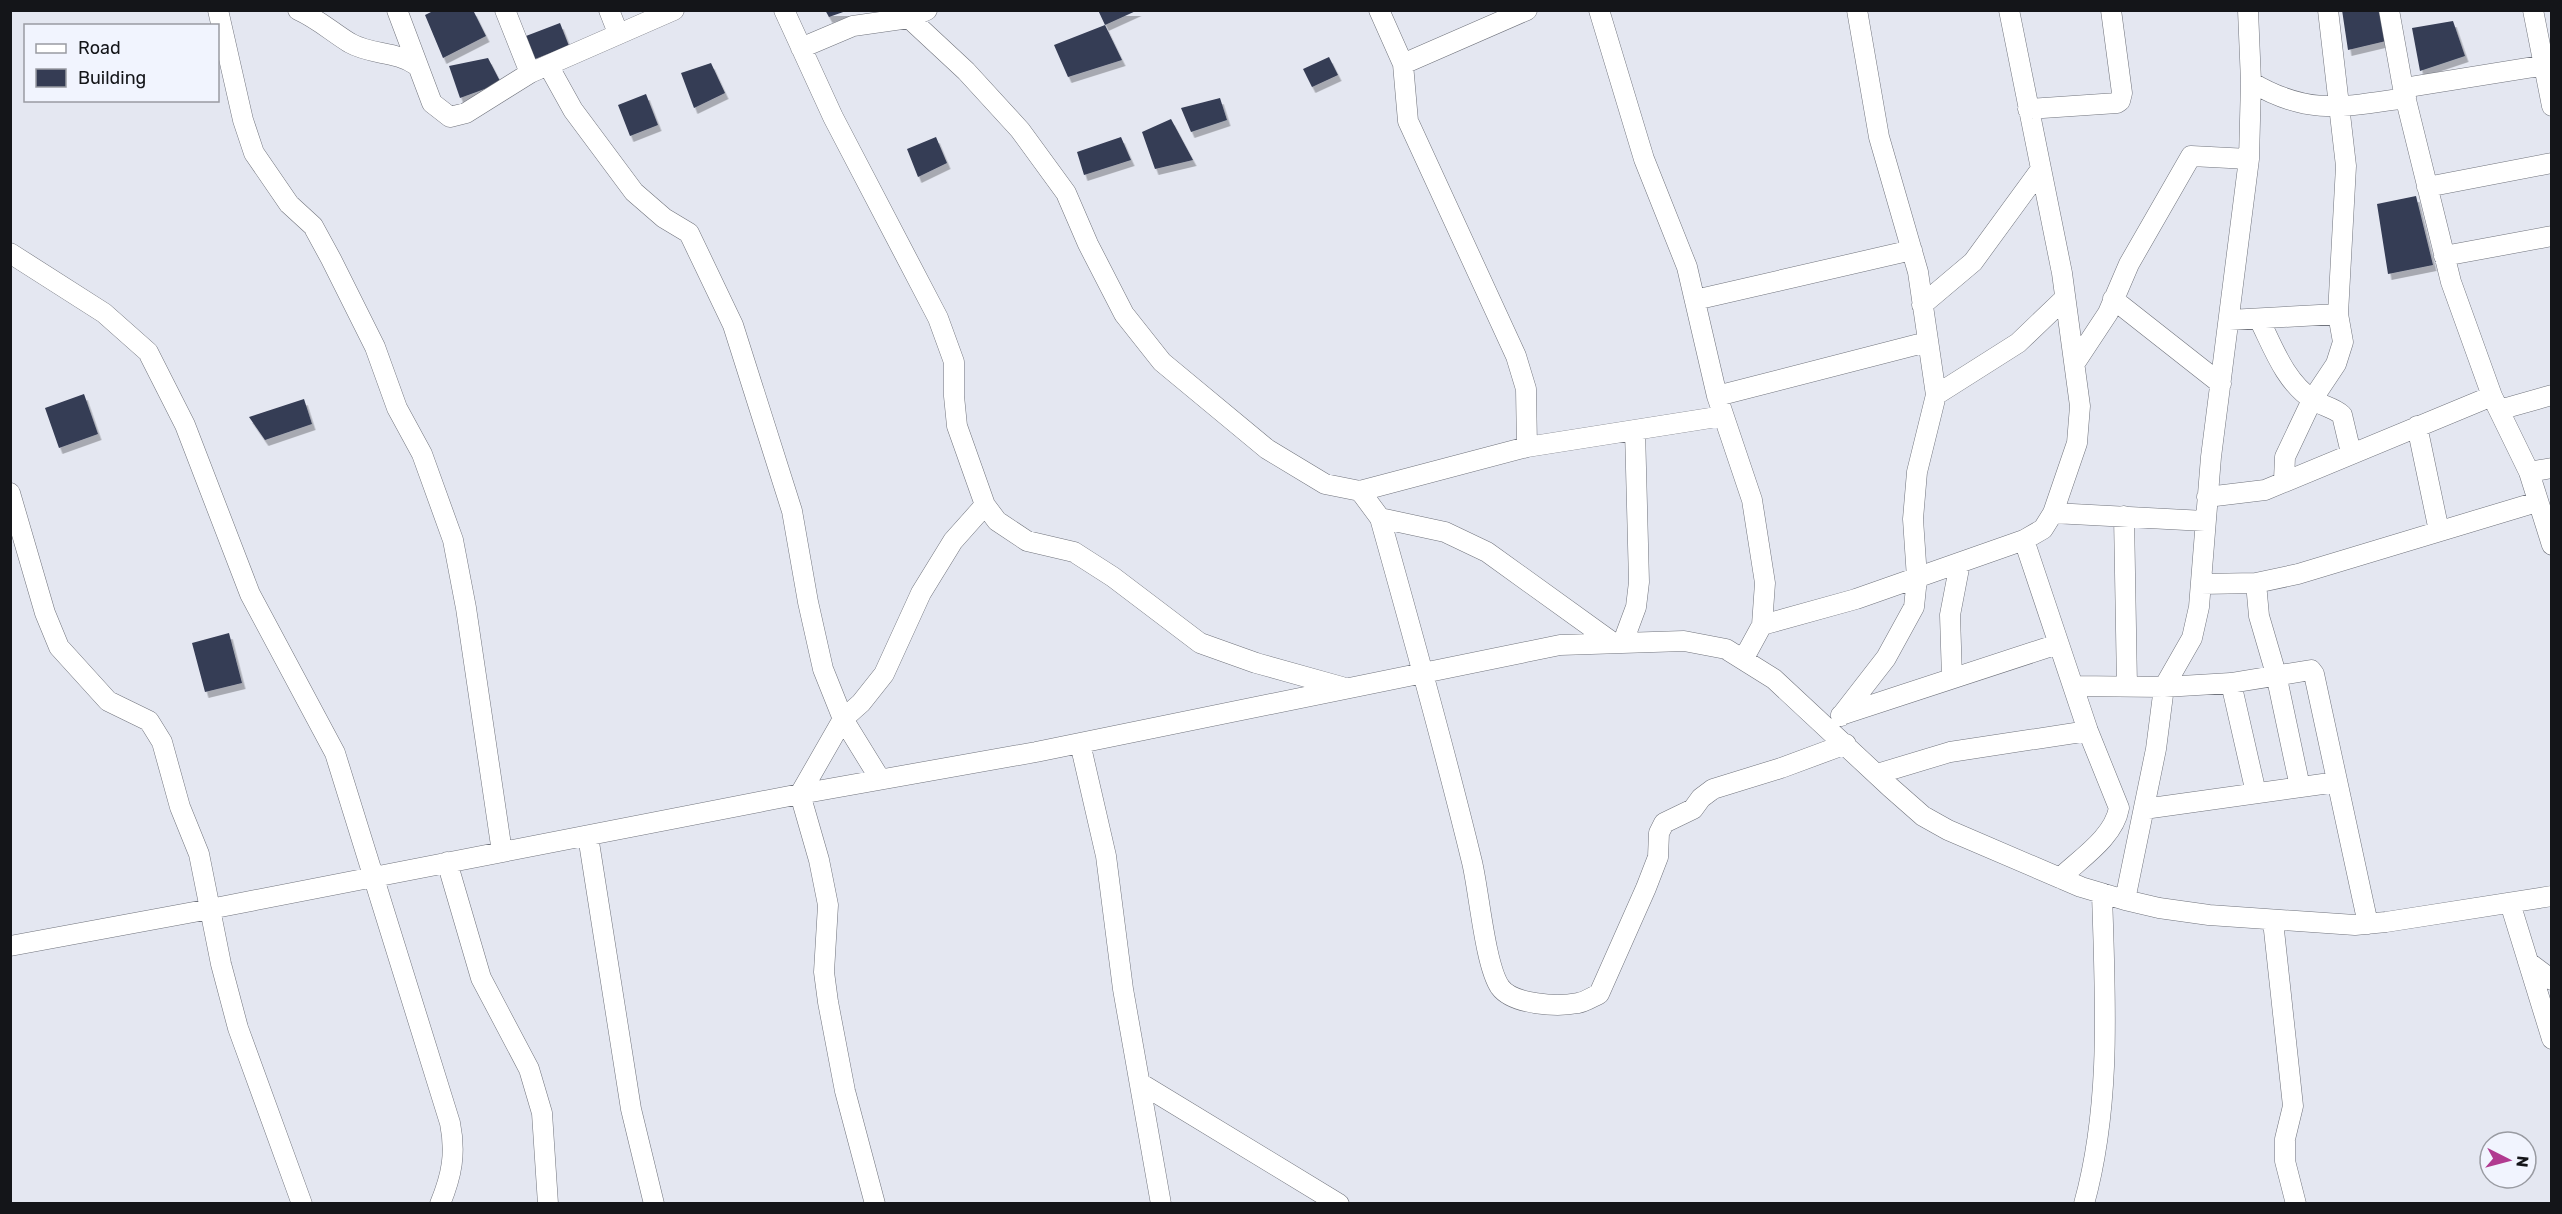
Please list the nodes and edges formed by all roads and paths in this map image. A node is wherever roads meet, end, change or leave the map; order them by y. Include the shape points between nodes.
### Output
1 (218, 10) edge
2 (298, 10) edge
3 (396, 10) edge
4 (505, 10) edge
5 (609, 10) edge
6 (675, 10) edge
7 (784, 10) edge
8 (1379, 10) edge
9 (1527, 10) edge
10 (1599, 10) edge
11 (1857, 10) edge
12 (2009, 10) edge
13 (2111, 10) edge
14 (2248, 10) edge
15 (2328, 10) edge
16 (2389, 10) edge
17 (2533, 10) edge
18 (918, 14) edge
19 (618, 33) junction
20 (801, 48) junction
21 (1403, 64) junction
22 (2547, 64) edge
23 (416, 65) junction
24 (548, 65) junction
25 (530, 73) junction
26 (2251, 82) junction
27 (2404, 93) junction
28 (2552, 106) edge
29 (2338, 108) junction
30 (2028, 109) junction
31 (2249, 159) junction
32 (2552, 163) edge
33 (2041, 170) junction
34 (2427, 187) junction
35 (2552, 236) edge
36 (1912, 250) junction
37 (10, 253) edge
38 (2444, 256) junction
39 (2065, 297) junction
40 (2113, 299) junction
41 (1695, 300) junction
42 (1922, 304) junction
43 (2338, 314) junction
44 (2259, 319) junction
45 (2229, 320) junction
46 (1927, 342) junction
47 (2075, 363) junction
48 (2221, 384) junction
49 (1936, 395) junction
50 (2552, 395) edge
51 (1717, 396) junction
52 (2312, 400) junction
53 (2496, 403) junction
54 (1723, 416) junction
55 (2417, 426) junction
56 (1635, 430) junction
57 (1527, 447) junction
58 (2351, 453) junction
59 (2552, 468) edge
60 (2529, 472) junction
61 (2284, 480) junction
62 (1360, 491) junction
63 (10, 493) edge
64 (2207, 497) junction
65 (2537, 502) junction
66 (985, 505) junction
67 (2053, 513) junction
68 (2124, 516) junction
69 (1380, 518) junction
70 (2205, 521) junction
71 (2439, 531) junction
72 (2024, 540) junction
73 (2552, 545) edge
74 (1960, 563) junction
75 (1917, 578) junction
76 (2256, 583) junction
77 (2201, 584) junction
78 (1762, 625) junction
79 (1618, 642) junction
80 (2058, 644) junction
81 (1744, 658) junction
82 (1424, 671) junction
83 (2276, 674) junction
84 (1952, 678) junction
85 (2231, 683) junction
86 (2073, 686) junction
87 (2127, 686) junction
88 (2164, 687) junction
89 (1346, 688) junction
90 (1831, 718) junction
91 (843, 719) junction
92 (2088, 730) junction
93 (1080, 743) junction
94 (1846, 744) junction
95 (1877, 774) junction
96 (880, 779) junction
97 (2337, 782) junction
98 (2300, 787) junction
99 (2256, 793) junction
100 (800, 794) junction
101 (2144, 808) junction
102 (588, 836) junction
103 (501, 852) junction
104 (447, 862) junction
105 (373, 876) junction
106 (2060, 878) junction
107 (2102, 893) junction
108 (2552, 896) edge
109 (2125, 900) junction
110 (2510, 903) junction
111 (210, 909) junction
112 (2273, 921) junction
113 (2368, 924) junction
114 (10, 946) edge
115 (2528, 962) junction
116 (2552, 980) edge
117 (2552, 1039) edge
118 (1140, 1083) junction
119 (298, 1199) edge
120 (440, 1203) edge
121 (548, 1203) edge
122 (654, 1203) edge
123 (875, 1203) edge
124 (1161, 1203) edge
125 (1339, 1203) edge
126 (2084, 1203) edge
127 (2296, 1203) edge

1 - 103 street via 254,153 289,204 313,226 331,259 375,347 397,408 422,454 453,540
2 - 23 street via 351,44 404,57
3 - 23 street
4 - 25 street
5 - 19 street
6 - 19 street
7 - 20 street
8 - 21 street
9 - 21 street
10 - 41 street via 1644,159 1687,267
11 - 36 street via 1880,137
12 - 30 street
13 - 30 street via 2120,101
14 - 26 street
15 - 29 street
16 - 27 street
17 - 22 street
18 - 20 street via 853,26
18 - 62 street via 1020,130 1066,193 1124,314 1162,362 1267,448 1325,484
19 - 24 street
20 - 66 street via 900,250 938,318 954,362 957,426
21 - 57 street via 1408,122 1516,356 1526,389
22 - 27 street
22 - 28 street
23 - 25 street via 432,103 450,117 466,113
24 - 25 street
24 - 91 street via 573,111 634,192 689,233 733,324 792,511 823,669
26 - 29 street via 2278,98
26 - 31 street
27 - 29 street
27 - 34 street
29 - 43 street via 2346,166
30 - 33 street
31 - 40 street via 2192,156
31 - 45 street
32 - 34 street
33 - 39 street
33 - 42 street via 1973,262
34 - 38 street
35 - 38 street
36 - 41 street
36 - 42 street
37 - 105 street via 104,313 148,352 185,426 250,594 335,753
38 - 53 street
39 - 47 street
39 - 49 street via 2018,343
40 - 47 street
40 - 48 street
41 - 51 street
42 - 46 street
43 - 44 street
43 - 52 street via 2343,342 2336,364
44 - 45 street
44 - 52 street via 2283,367
45 - 48 street
46 - 49 street
46 - 51 street
47 - 67 street via 2080,427
48 - 64 street
49 - 75 street via 1917,472 1913,519
50 - 53 street
51 - 54 street
52 - 58 street via 2342,415
52 - 61 street via 2285,457
53 - 55 street
53 - 60 street
54 - 56 street
54 - 78 street via 1752,500 1765,583
55 - 58 street
55 - 71 street
56 - 57 street
56 - 79 street via 1639,582 1636,607
57 - 62 street
58 - 61 street
59 - 60 street
60 - 65 street
61 - 64 street via 2265,490
62 - 69 street
63 - 111 street via 45,613 59,647 108,702 149,721 162,742 180,807 199,854
64 - 70 street
65 - 71 street
65 - 73 street
66 - 89 street via 997,521 1027,541 1074,552 1113,577 1200,643
66 - 91 street via 953,541 921,593 884,674
67 - 68 street
67 - 72 street via 2043,529
68 - 70 street
68 - 87 street
69 - 79 street via 1445,532 1487,552
69 - 82 street
70 - 77 street
71 - 76 street
72 - 74 street
72 - 80 street
74 - 75 street
74 - 84 street via 1950,615
75 - 78 street
75 - 90 street via 1914,607 1886,658
76 - 77 street
76 - 83 street via 2259,616
77 - 88 street via 2192,638
78 - 81 street
79 - 81 street via 1684,641 1726,649
79 - 82 street via 1560,645
80 - 84 street
80 - 86 street
81 - 90 street
82 - 89 street
82 - 94 street via 1472,865 1492,967 1501,988 1524,1001 1578,1003 1599,994 1658,858 1659,833 1664,823 1693,809 1713,789
83 - 85 street
83 - 97 street via 2307,669 2314,674
83 - 98 street
84 - 90 street
85 - 88 street
85 - 99 street
86 - 87 street
86 - 92 street
87 - 88 street
88 - 101 street
89 - 93 street
90 - 94 street
91 - 96 street
91 - 100 street
92 - 95 street via 1950,752
92 - 106 street via 2119,808 2117,821
93 - 96 street
93 - 118 street via 1106,856 1123,990
94 - 95 street
95 - 106 street via 1923,816
96 - 100 street
97 - 98 street
97 - 113 street
98 - 99 street
99 - 101 street
100 - 102 street
100 - 123 street via 828,905 824,972 844,1090
101 - 109 street
102 - 103 street
102 - 122 street via 631,1109
103 - 104 street
104 - 105 street
104 - 121 street via 481,978 529,1069 542,1113
105 - 111 street
105 - 120 street via 454,1145 451,1176
106 - 107 street
107 - 109 street
107 - 126 street via 2102,1099 2094,1167
108 - 110 street
109 - 112 street via 2159,908
110 - 113 street
110 - 115 street
111 - 114 street
111 - 119 street via 238,1028
112 - 113 street
112 - 127 street via 2293,1106 2285,1139 2285,1161
115 - 116 street
115 - 117 street
118 - 124 street
118 - 125 street

